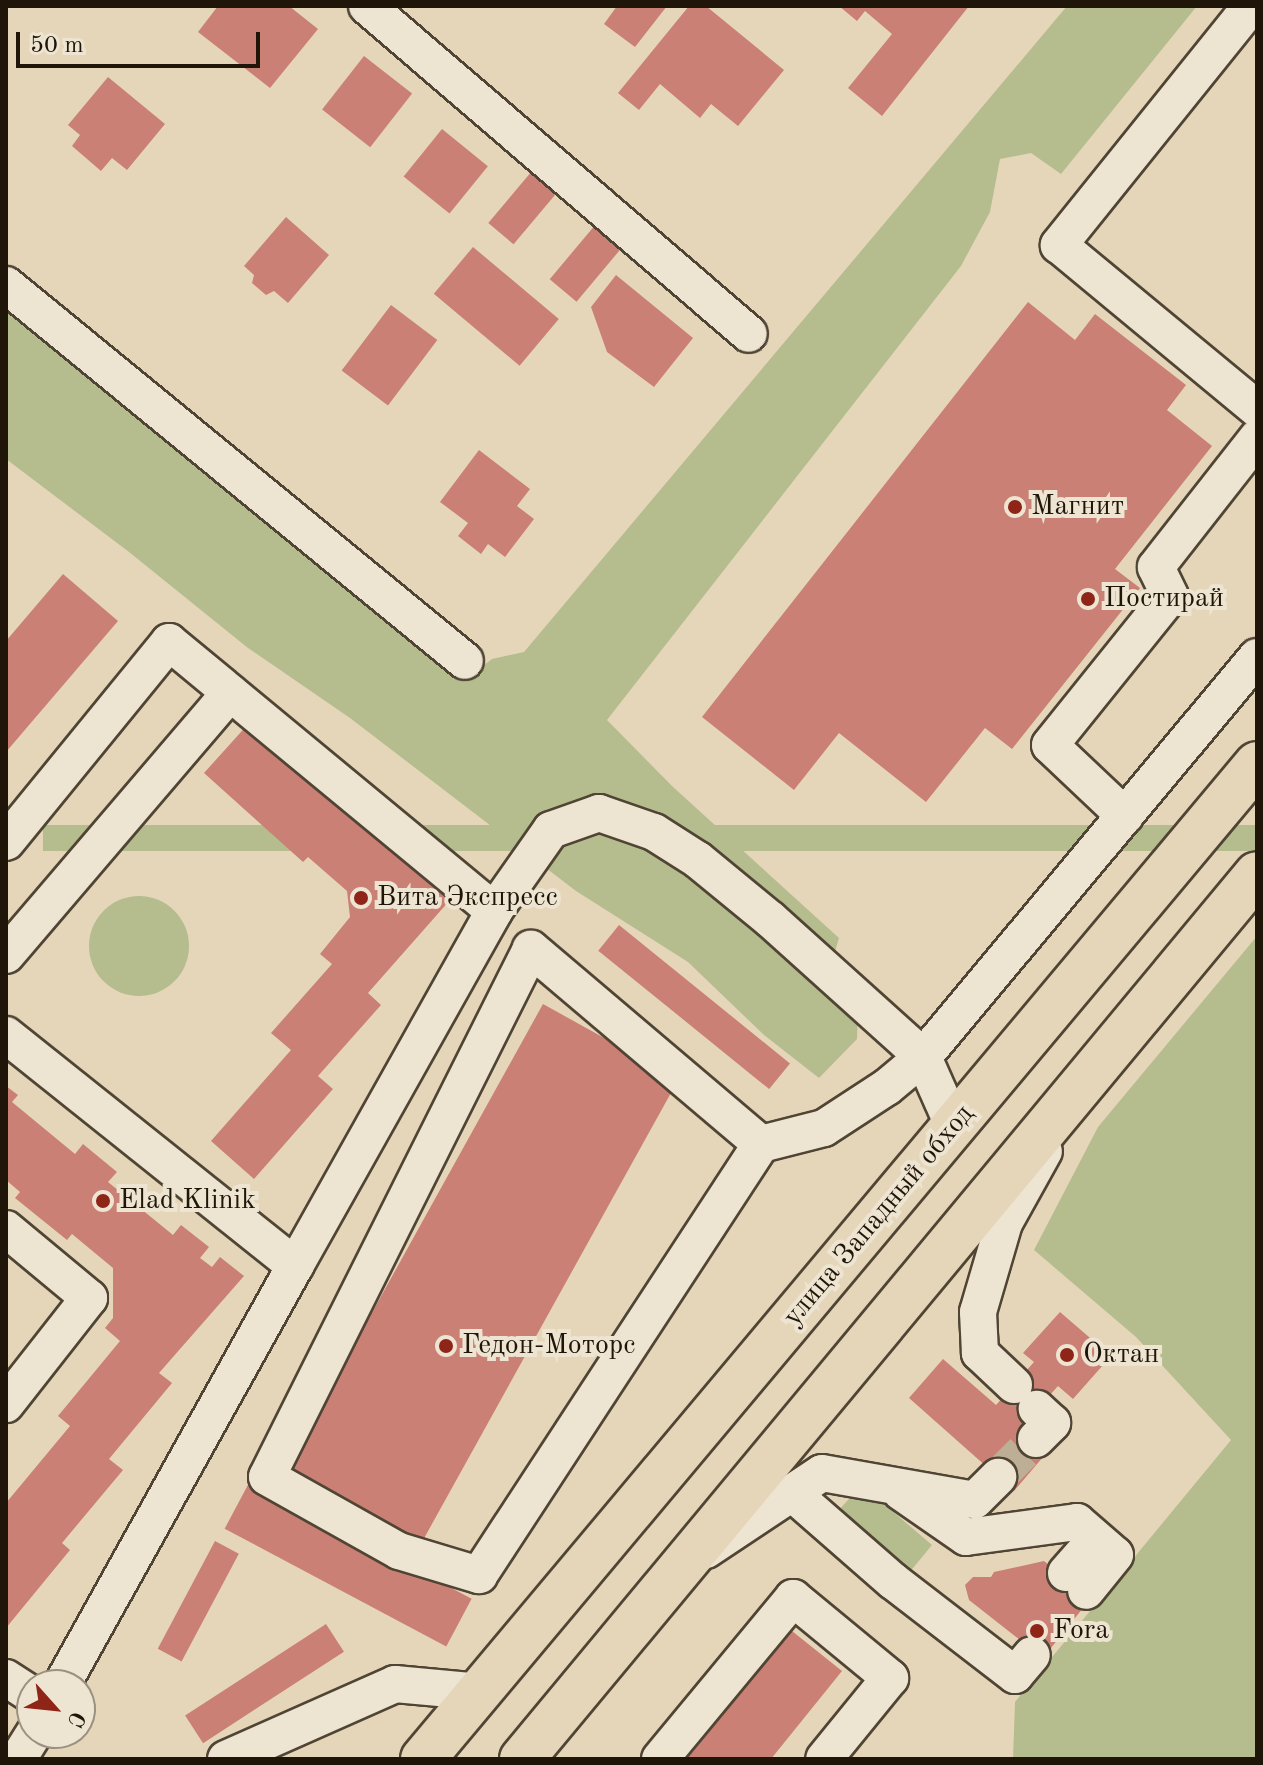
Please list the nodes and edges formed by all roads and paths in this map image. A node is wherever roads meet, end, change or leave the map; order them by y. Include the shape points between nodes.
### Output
1 (367, 6) edge
2 (1251, 6) edge
3 (6, 285) edge
4 (749, 334) dead end
5 (1257, 409) edge
6 (1257, 438) edge
7 (1257, 657) edge
8 (465, 661) dead end
9 (230, 693) junction
10 (1257, 764) edge
11 (1125, 816) junction
12 (6, 842) edge
13 (1257, 874) edge
14 (494, 911) junction
15 (6, 955) edge
16 (6, 1035) edge
17 (923, 1057) junction
18 (1083, 1083) junction
19 (954, 1127) junction
20 (761, 1144) junction
21 (6, 1229) edge
22 (295, 1266) junction
23 (6, 1404) edge
24 (1029, 1411) dead end
25 (998, 1477) tunnel mouth
26 (890, 1485) junction
27 (792, 1493) junction
28 (681, 1567) junction
29 (1076, 1582) dead end
30 (1011, 1650) dead end
31 (71, 1669) edge
32 (491, 1680) junction
33 (226, 1759) edge
34 (423, 1759) edge
35 (522, 1759) edge
36 (660, 1759) edge
37 (824, 1759) edge

1 - 4 street
2 - 5 street via 1059,245
3 - 8 street
6 - 11 street via 1156,567 1170,596 1050,745
7 - 11 street
9 - 12 street via 169,642
9 - 14 street
9 - 15 street
10 - 19 main road, улица Западный обход
11 - 17 street
13 - 18 main road
14 - 17 street via 551,830 599,813 654,832 698,860
14 - 22 street
16 - 22 street
17 - 19 street
17 - 20 street via 824,1128
18 - 24 street via 1004,1223 978,1312 980,1353
18 - 28 main road
19 - 32 main road, улица Западный обход
20 - 20 street via 479,1575 399,1551 267,1477 531,949
21 - 23 street via 89,1298
22 - 31 street
25 - 26 street via 975,1500
26 - 27 street via 822,1473
26 - 29 street via 966,1537 1077,1522 1115,1555
27 - 28 street
27 - 30 street via 893,1581
28 - 35 main road
32 - 33 street via 395,1684
32 - 34 main road, улица Западный обход
36 - 37 street via 793,1598 890,1678

